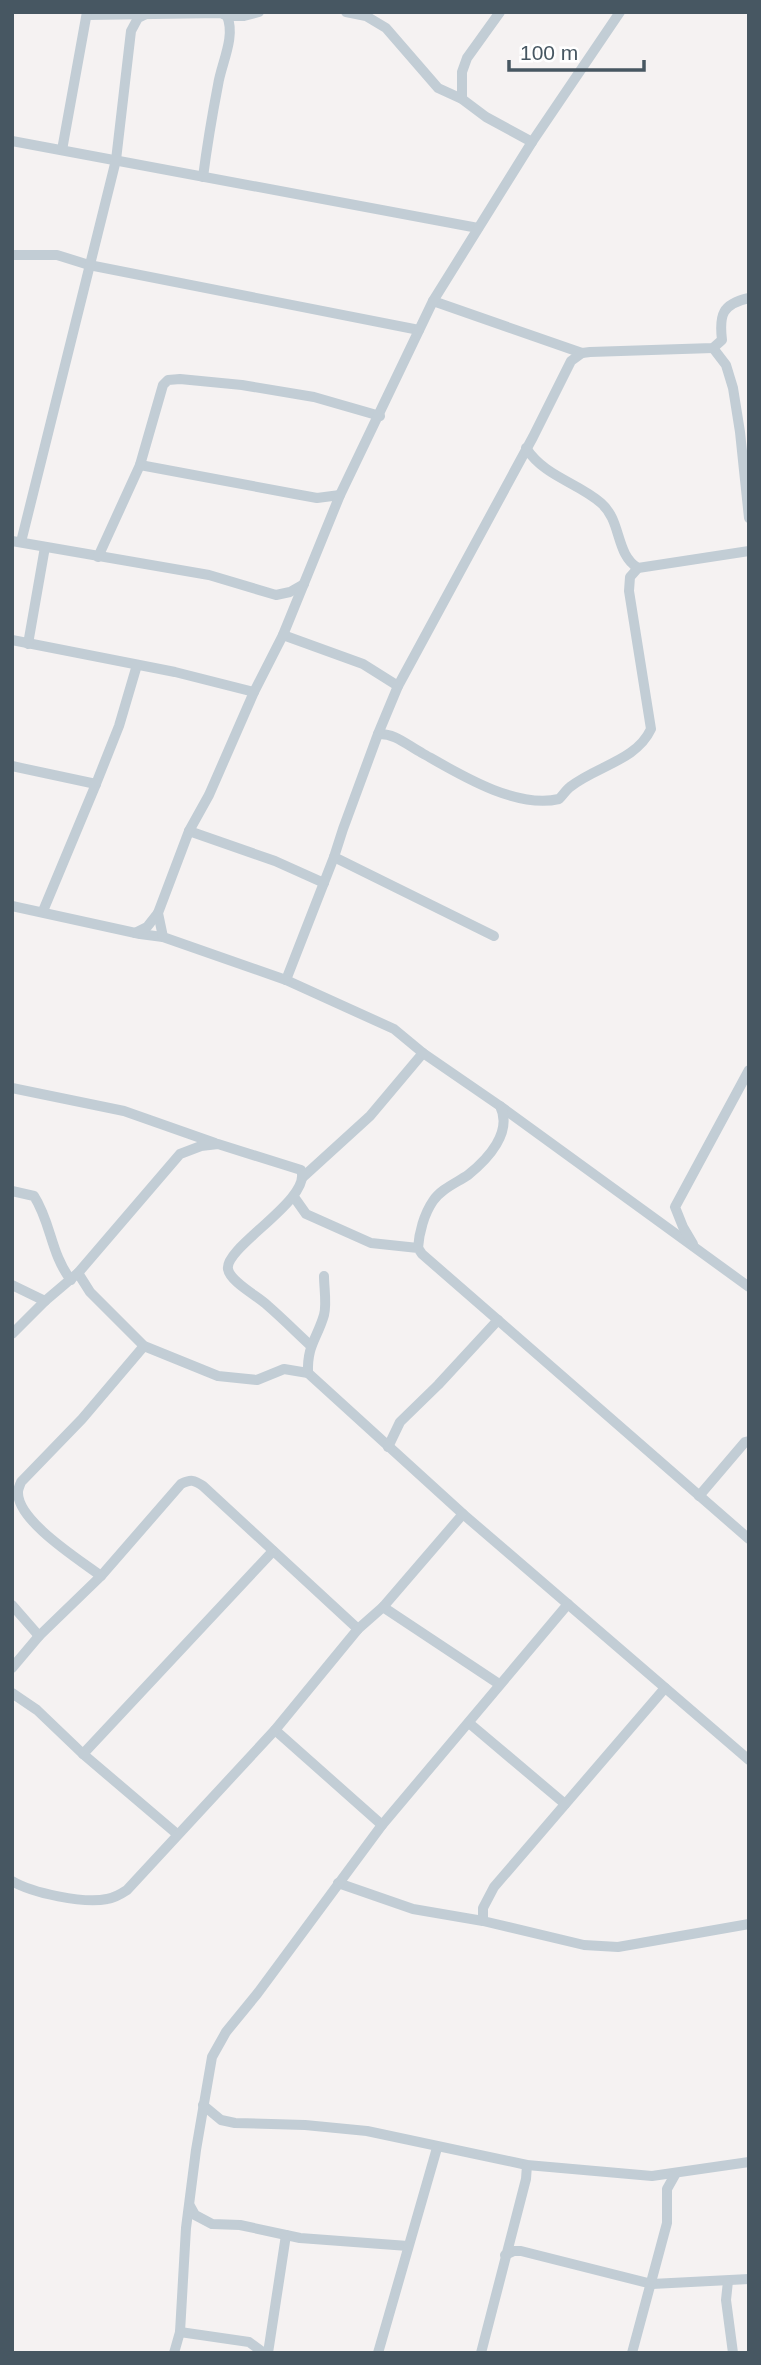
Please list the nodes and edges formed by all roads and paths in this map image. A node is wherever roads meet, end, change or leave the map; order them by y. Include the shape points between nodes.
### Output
1 (259, 12) edge
2 (346, 12) edge
3 (500, 12) edge
4 (620, 12) edge
5 (87, 14) edge
6 (146, 14) junction
7 (227, 16) junction
8 (461, 99) junction
9 (12, 141) edge
10 (531, 142) junction
11 (62, 150) junction
12 (116, 160) junction
13 (203, 177) junction
14 (478, 229) junction
15 (12, 255) edge
16 (89, 265) junction
17 (749, 298) edge
18 (433, 301) junction
19 (419, 330) junction
20 (564, 348) junction
21 (713, 348) junction
22 (582, 354) junction
23 (568, 366) junction
24 (380, 415) junction
25 (745, 431) edge
26 (526, 448) junction
27 (539, 464) junction
28 (140, 465) junction
29 (514, 470) junction
30 (340, 495) junction
31 (749, 519) edge
32 (16, 542) edge
33 (45, 547) junction
34 (749, 551) edge
35 (98, 557) junction
36 (638, 568) junction
37 (304, 584) junction
38 (283, 635) junction
39 (12, 640) edge
40 (28, 644) junction
41 (137, 665) junction
42 (398, 686) junction
43 (254, 692) junction
44 (378, 733) junction
45 (12, 766) edge
46 (96, 784) junction
47 (189, 831) junction
48 (334, 857) junction
49 (324, 883) junction
50 (12, 906) edge
51 (43, 911) junction
52 (158, 913) junction
53 (135, 933) junction
54 (494, 936) dead end
55 (163, 937) junction
56 (286, 980) junction
57 (423, 1053) junction
58 (749, 1070) edge
59 (12, 1088) edge
60 (500, 1106) junction
61 (179, 1130) junction
62 (218, 1144) junction
63 (180, 1154) junction
64 (303, 1177) junction
65 (12, 1191) edge
66 (294, 1197) junction
67 (418, 1248) junction
68 (698, 1252) junction
69 (74, 1276) junction
70 (324, 1276) dead end
71 (12, 1285) edge
72 (749, 1287) edge
73 (45, 1301) junction
74 (498, 1320) junction
75 (12, 1334) edge
76 (310, 1345) junction
77 (144, 1346) junction
78 (308, 1373) junction
79 (749, 1441) edge
80 (387, 1447) junction
81 (15, 1495) edge
82 (699, 1496) junction
83 (463, 1514) junction
84 (749, 1539) edge
85 (273, 1551) junction
86 (101, 1576) junction
87 (568, 1604) junction
88 (12, 1605) edge
89 (383, 1607) junction
90 (358, 1629) junction
91 (39, 1636) junction
92 (12, 1668) edge
93 (499, 1684) junction
94 (665, 1688) junction
95 (12, 1693) edge
96 (470, 1723) junction
97 (275, 1730) junction
98 (83, 1754) junction
99 (749, 1760) edge
100 (565, 1804) junction
101 (382, 1825) junction
102 (177, 1834) junction
103 (12, 1881) edge
104 (338, 1883) junction
105 (483, 1921) junction
106 (749, 1924) edge
107 (203, 2105) junction
108 (437, 2148) junction
109 (749, 2162) edge
110 (527, 2165) junction
111 (676, 2173) junction
112 (652, 2176) junction
113 (667, 2189) junction
114 (190, 2205) junction
115 (286, 2235) junction
116 (408, 2246) junction
117 (505, 2255) junction
118 (749, 2279) edge
119 (728, 2281) junction
120 (652, 2284) junction
121 (180, 2332) junction
122 (482, 2351) edge
123 (383, 2352) edge
124 (174, 2353) edge
125 (266, 2353) edge
126 (495, 2353) edge
127 (632, 2353) edge
128 (733, 2353) edge

1 - 7 street
2 - 8 street via 366,16 386,28 438,88
3 - 8 street via 467,58
4 - 10 street
5 - 6 street
5 - 11 street
6 - 7 street
6 - 12 street via 131,31
7 - 13 street via 227,48
8 - 10 street
9 - 11 street
10 - 14 street
11 - 12 street
12 - 13 street
12 - 16 street
13 - 14 street
14 - 18 street
15 - 16 street via 57,255
16 - 19 street
16 - 32 street
17 - 21 street via 721,314 722,340
18 - 19 street
18 - 20 street
19 - 24 street
20 - 22 street
20 - 23 street
21 - 22 street
21 - 25 street via 726,365
22 - 23 street
23 - 26 street
24 - 28 street via 280,391 168,380
24 - 30 street
25 - 31 street
26 - 27 street
26 - 29 street
27 - 29 street
27 - 36 street via 603,504 624,555
28 - 30 street via 317,498
28 - 35 street
29 - 42 street
30 - 37 street
32 - 33 street
33 - 35 street
33 - 40 street
34 - 36 street
35 - 37 street via 209,575 276,595
36 - 44 street via 630,577 629,591 651,729 643,742 569,787 559,799 505,795 390,734
37 - 38 street
38 - 42 street via 363,664
38 - 43 street
39 - 40 street
40 - 41 street
41 - 43 street
41 - 46 street
42 - 44 street
43 - 47 street
44 - 48 street
45 - 46 street
46 - 51 street
47 - 49 street
47 - 52 street
48 - 49 street
48 - 54 street
49 - 56 street
50 - 51 street
51 - 53 street
52 - 53 street
52 - 55 street
53 - 55 street
55 - 56 street
56 - 57 street via 394,1029
57 - 60 street
57 - 64 street via 370,1116
58 - 68 street via 675,1207
59 - 61 street via 124,1111
60 - 67 street via 501,1137 468,1174 433,1200
60 - 68 street
61 - 62 street
61 - 63 street
62 - 63 street
62 - 64 street via 301,1170
63 - 69 street
64 - 66 street
65 - 69 street via 34,1196 46,1217 57,1256
66 - 67 street via 306,1214 371,1242
66 - 76 street via 229,1261 228,1269
67 - 74 street
68 - 72 street
69 - 73 street
69 - 77 street
70 - 76 street via 325,1313
71 - 73 street
73 - 75 street
74 - 80 street via 400,1422
74 - 82 street
76 - 78 street
77 - 78 street via 218,1376 249,1381 284,1369
77 - 81 street via 21,1482
78 - 80 street
79 - 82 street
80 - 83 street
81 - 86 street via 46,1533
82 - 84 street
83 - 87 street
83 - 89 street
85 - 86 street via 203,1486 188,1480
85 - 90 street
85 - 98 street
86 - 91 street
87 - 93 street
87 - 94 street
88 - 91 street
89 - 90 street
89 - 93 street
90 - 97 street
91 - 92 street
93 - 96 street
94 - 99 street
94 - 100 street
95 - 98 street
96 - 100 street
96 - 101 street
97 - 101 street
97 - 102 street
98 - 102 street
100 - 105 street via 494,1887 483,1908
101 - 104 street
102 - 103 street via 118,1896 83,1899
104 - 105 street via 413,1909
104 - 107 street via 226,2032 212,2057
105 - 106 street via 572,1944 604,1947
107 - 108 street via 221,2120 235,2123 367,2132
107 - 114 street
108 - 110 street
108 - 116 street
109 - 111 street
110 - 112 street
110 - 117 street
111 - 112 street
111 - 113 street
112 - 113 street
113 - 120 street via 667,2223
114 - 115 street via 195,2215 212,2224
114 - 121 street
115 - 116 street
115 - 125 street
116 - 123 street
117 - 120 street via 521,2251
117 - 122 street
118 - 119 street
119 - 120 street
119 - 128 street
120 - 127 street
121 - 124 street
121 - 125 street via 249,2342
122 - 126 street

